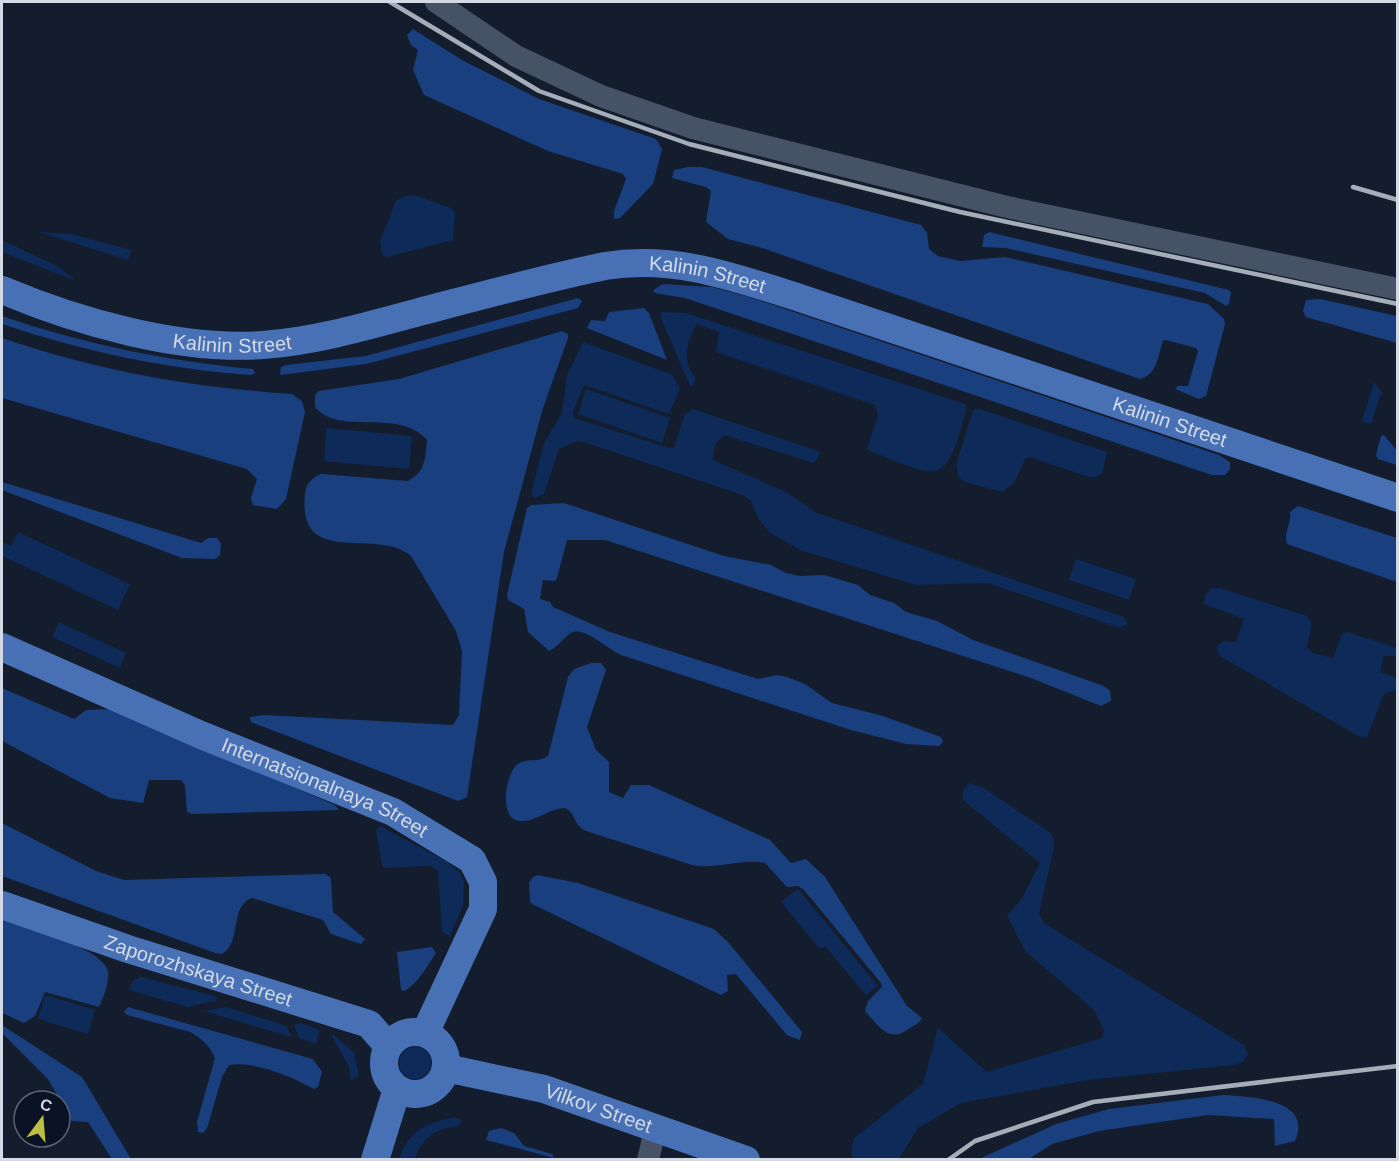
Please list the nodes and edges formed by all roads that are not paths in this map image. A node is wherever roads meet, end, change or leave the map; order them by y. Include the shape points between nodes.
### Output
1 (436, 2) edge
2 (1398, 289) edge
3 (2, 290) edge
4 (1398, 498) edge
5 (2, 647) edge
6 (2, 905) edge
7 (425, 1033) junction
8 (388, 1046) junction
9 (446, 1068) junction
10 (397, 1089) junction
11 (656, 1126) junction
12 (375, 1160) edge
13 (648, 1160) edge
14 (746, 1160) edge

1 - 2 street via 516,56 601,96 693,128 1006,207
3 - 4 main road, Kalinin Street via 143,334 255,345 319,338 605,266 680,264 784,293
5 - 7 main road, Internatsionalnaya Street via 393,812 472,860 483,882 483,909
6 - 8 main road, Zaporozhskaya Street via 369,1024
7 - 8 main road via 407,1033
7 - 9 main road via 440,1044 446,1055
8 - 10 main road via 384,1070
9 - 10 main road via 441,1081 431,1090 410,1094
9 - 11 main road, Vilkov Street via 544,1089
10 - 12 main road
11 - 13 street
11 - 14 main road, Vilkov Street

